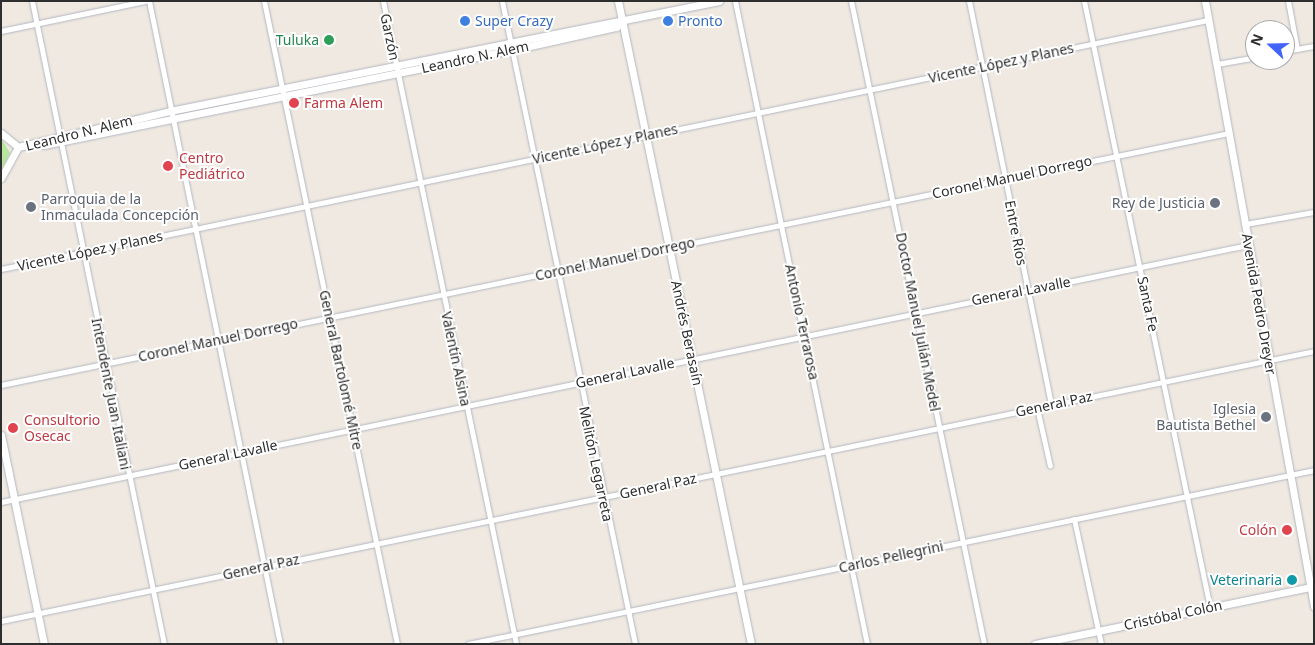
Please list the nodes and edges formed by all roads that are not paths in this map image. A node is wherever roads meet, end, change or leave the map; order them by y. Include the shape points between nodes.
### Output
1 (32, 1) edge
2 (145, 1) edge
3 (149, 1) edge
4 (264, 1) edge
5 (383, 1) edge
6 (502, 1) edge
7 (618, 1) edge
8 (719, 1) edge
9 (734, 1) edge
10 (851, 1) edge
11 (968, 1) edge
12 (1084, 1) edge
13 (1205, 1) edge
14 (1288, 1) edge
15 (1208, 20) junction
16 (622, 22) junction
17 (36, 24) junction
18 (1, 31) edge
19 (1092, 44) junction
20 (511, 46) junction
21 (1314, 46) edge
22 (1297, 49) joint
23 (1245, 59) edge
24 (1217, 64) junction
25 (982, 66) junction
26 (397, 70) junction
27 (282, 89) junction
28 (869, 90) junction
29 (284, 97) junction
30 (170, 112) junction
31 (757, 113) junction
32 (172, 119) junction
33 (1, 133) edge
34 (1228, 133) junction
35 (646, 136) junction
36 (59, 140) junction
37 (18, 147) junction
38 (1116, 156) junction
39 (535, 159) junction
40 (1, 178) edge
41 (1005, 178) junction
42 (419, 183) junction
43 (893, 201) junction
44 (307, 206) junction
45 (1314, 212) edge
46 (781, 224) junction
47 (1245, 224) junction
48 (195, 229) junction
49 (1248, 245) junction
50 (670, 248) junction
51 (83, 252) junction
52 (1140, 268) junction
53 (1, 269) edge
54 (556, 271) junction
55 (1028, 290) junction
56 (443, 296) junction
57 (916, 313) junction
58 (330, 317) junction
59 (805, 336) junction
60 (217, 340) junction
61 (1314, 351) edge
62 (692, 359) junction
63 (1269, 359) junction
64 (106, 363) junction
65 (1164, 380) junction
66 (580, 383) junction
67 (1, 385) edge
68 (1051, 405) junction
69 (467, 407) junction
70 (1037, 408) junction
71 (939, 428) junction
72 (353, 429) junction
73 (1, 435) edge
74 (828, 451) junction
75 (240, 452) junction
76 (1050, 466) dead end
77 (1314, 470) edge
78 (717, 474) junction
79 (1291, 474) junction
80 (127, 476) junction
81 (1187, 495) junction
82 (603, 498) junction
83 (14, 499) junction
84 (1, 502) edge
85 (1074, 519) junction
86 (490, 522) junction
87 (963, 542) junction
88 (376, 544) junction
89 (1310, 562) edge
90 (852, 565) junction
91 (263, 567) junction
92 (740, 587) junction
93 (1310, 587) junction
94 (153, 590) junction
95 (1314, 606) edge
96 (1210, 608) junction
97 (628, 611) junction
98 (38, 613) junction
99 (1, 621) edge
100 (1098, 631) junction
101 (514, 634) junction
102 (44, 644) edge
103 (164, 644) edge
104 (280, 644) edge
105 (397, 644) edge
106 (468, 644) edge
107 (516, 644) edge
108 (635, 644) edge
109 (751, 644) edge
110 (867, 644) edge
111 (984, 644) edge
112 (1035, 644) edge
113 (1101, 644) edge

1 - 17 street, Intendente Juan Italiani
2 - 17 street
3 - 30 street
4 - 27 street, General Bartolomé Mitre
5 - 26 street, Garzón
6 - 20 street, Melitón Legarreta
7 - 16 main road, Andrés Berasaín
8 - 16 main road, Leandro N. Alem
9 - 31 street, Antonio Terrarosa
10 - 28 street, Doctor Manuel Julián Medel
11 - 25 street, Entre Ríos
12 - 19 street, Santa Fe
13 - 15 main road, Avenida Pedro Dreyer
14 - 22 street
15 - 19 street, Vicente López y Planes
15 - 24 main road, Avenida Pedro Dreyer
16 - 20 main road, Leandro N. Alem via 616,27
16 - 35 main road, Andrés Berasaín
17 - 18 street
17 - 36 street, Intendente Juan Italiani
19 - 25 street, Vicente López y Planes
19 - 38 street, Santa Fe
20 - 26 main road, Leandro N. Alem
20 - 39 street, Melitón Legarreta
21 - 22 street
23 - 24 street
24 - 34 main road, Avenida Pedro Dreyer
25 - 28 street, Vicente López y Planes
25 - 41 street, Entre Ríos
26 - 27 main road, Leandro N. Alem
26 - 29 main road, Leandro N. Alem
26 - 42 street, Valentín Alsina
27 - 29 street, General Bartolomé Mitre
27 - 30 main road, Leandro N. Alem
28 - 31 street, Vicente López y Planes
28 - 43 street, Doctor Manuel Julián Medel
29 - 32 main road, Leandro N. Alem
29 - 44 street, General Bartolomé Mitre
30 - 32 street
30 - 36 main road, Leandro N. Alem
31 - 35 street, Vicente López y Planes
31 - 46 street, Antonio Terrarosa
32 - 36 main road, Leandro N. Alem
32 - 48 street
33 - 37 main road
34 - 38 street, Coronel Manuel Dorrego
34 - 47 main road, Avenida Pedro Dreyer
35 - 39 street, Vicente López y Planes
35 - 50 main road, Andrés Berasaín
36 - 37 main road, Leandro N. Alem
36 - 51 street, Intendente Juan Italiani
37 - 40 main road
38 - 41 street, Coronel Manuel Dorrego
38 - 52 street, Santa Fe
39 - 42 street, Vicente López y Planes
39 - 54 street, Melitón Legarreta
41 - 43 street, Coronel Manuel Dorrego
41 - 55 street, Entre Ríos
42 - 44 street, Vicente López y Planes
42 - 56 street, Valentín Alsina
43 - 46 street, Coronel Manuel Dorrego
43 - 57 street, Doctor Manuel Julián Medel
44 - 48 street, Vicente López y Planes
44 - 58 street, General Bartolomé Mitre
45 - 47 street
46 - 50 street, Coronel Manuel Dorrego
46 - 59 street, Antonio Terrarosa
47 - 49 main road, Avenida Pedro Dreyer
48 - 51 street, Vicente López y Planes
48 - 60 street
49 - 52 street, General Lavalle
49 - 63 main road, Avenida Pedro Dreyer
50 - 54 street, Coronel Manuel Dorrego
50 - 62 main road, Andrés Berasaín
51 - 53 street, Vicente López y Planes
51 - 64 street, Intendente Juan Italiani
52 - 55 street, General Lavalle
52 - 65 street, Santa Fe
54 - 56 street, Coronel Manuel Dorrego
54 - 66 street, Melitón Legarreta
55 - 57 street, General Lavalle
55 - 68 street, Entre Ríos
56 - 58 street, Coronel Manuel Dorrego
56 - 69 street, Valentín Alsina
57 - 59 street, General Lavalle
57 - 71 street, Doctor Manuel Julián Medel
58 - 60 street, Coronel Manuel Dorrego
58 - 72 street, General Bartolomé Mitre
59 - 62 street, General Lavalle
59 - 74 street, Antonio Terrarosa
60 - 64 street, Coronel Manuel Dorrego
60 - 75 street
61 - 63 street, General Paz
62 - 66 street, General Lavalle
62 - 78 main road, Andrés Berasaín
63 - 65 street, General Paz
63 - 79 main road, Avenida Pedro Dreyer
64 - 67 street, Coronel Manuel Dorrego
64 - 80 street, Intendente Juan Italiani
65 - 68 street, General Paz
65 - 81 street, Santa Fe
66 - 69 street, General Lavalle
66 - 82 street, Melitón Legarreta
68 - 70 street, General Paz
69 - 72 street, General Lavalle
69 - 86 street, Valentín Alsina
70 - 71 street, General Paz
70 - 76 street
71 - 74 street, General Paz
71 - 87 street, Doctor Manuel Julián Medel
72 - 75 street, General Lavalle
72 - 88 street, General Bartolomé Mitre
73 - 83 main road
74 - 78 street, General Paz
74 - 90 street, Antonio Terrarosa
75 - 80 street, General Lavalle
75 - 91 street
77 - 79 street, Carlos Pellegrini
78 - 82 street, General Paz
78 - 92 main road, Andrés Berasaín
79 - 81 street, Carlos Pellegrini
79 - 89 main road, Avenida Pedro Dreyer
80 - 83 street, General Lavalle
80 - 94 street, Intendente Juan Italiani
81 - 85 street, Carlos Pellegrini
81 - 96 street, Santa Fe
82 - 86 street, General Paz
82 - 97 street, Melitón Legarreta
83 - 84 street, General Lavalle
83 - 98 main road
85 - 87 street, Carlos Pellegrini
85 - 100 street
86 - 88 street, General Paz
86 - 101 street, Valentín Alsina
87 - 90 street, Carlos Pellegrini
87 - 111 street, Doctor Manuel Julián Medel
88 - 91 street, General Paz
88 - 105 street, General Bartolomé Mitre
89 - 93 main road, Avenida Pedro Dreyer
90 - 92 street, Carlos Pellegrini
90 - 110 street, Antonio Terrarosa
91 - 94 street, General Paz
91 - 104 street
92 - 97 street, Carlos Pellegrini
92 - 109 main road, Andrés Berasaín
93 - 95 main road, Avenida Pedro Dreyer
93 - 96 main road, Cristóbal Colón
94 - 98 street, General Paz
94 - 103 street, Intendente Juan Italiani
96 - 100 main road, Cristóbal Colón
97 - 101 street, Carlos Pellegrini
97 - 108 street, Melitón Legarreta
98 - 99 street, General Paz
98 - 102 main road
100 - 112 main road, Cristóbal Colón
100 - 113 street
101 - 106 street, Carlos Pellegrini
101 - 107 street, Valentín Alsina

